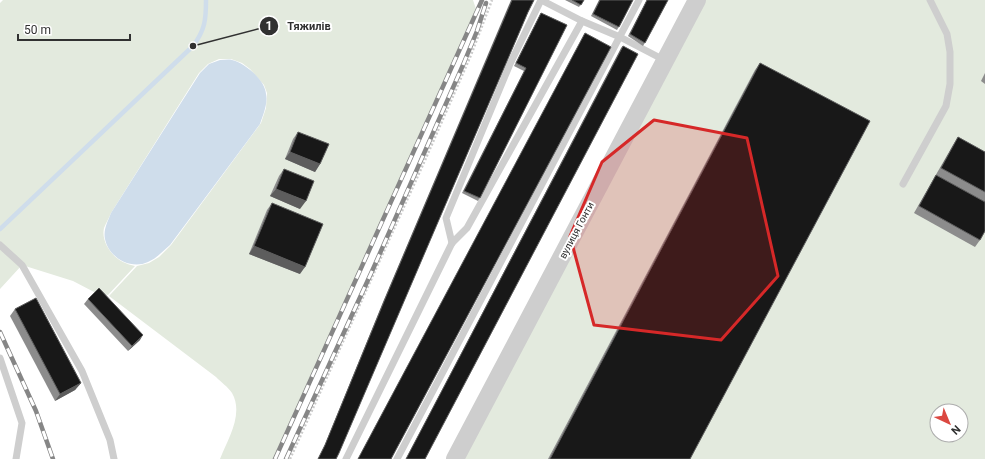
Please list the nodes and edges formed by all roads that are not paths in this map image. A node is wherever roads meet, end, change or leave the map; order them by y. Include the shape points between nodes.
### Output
1 (541, 0) edge
2 (639, 0) edge
3 (697, 0) edge
4 (930, 0) edge
5 (582, 21) junction
6 (620, 37) junction
7 (666, 61) junction
8 (902, 184) dead end
9 (452, 242) junction
10 (0, 245) edge
11 (0, 358) edge
12 (16, 459) edge
13 (114, 459) edge
14 (346, 459) edge
15 (397, 459) edge
16 (455, 459) edge

1 - 5 lane
1 - 9 lane via 510,64 446,218
2 - 6 lane
3 - 7 street, вулиця Гонти
4 - 8 lane via 947,34 950,84 946,106
5 - 6 lane
5 - 9 lane via 467,228
6 - 7 lane
6 - 15 lane
7 - 16 street, вулиця Гонти
9 - 14 lane
10 - 13 lane via 22,265 82,371 110,440
11 - 12 lane via 22,423

